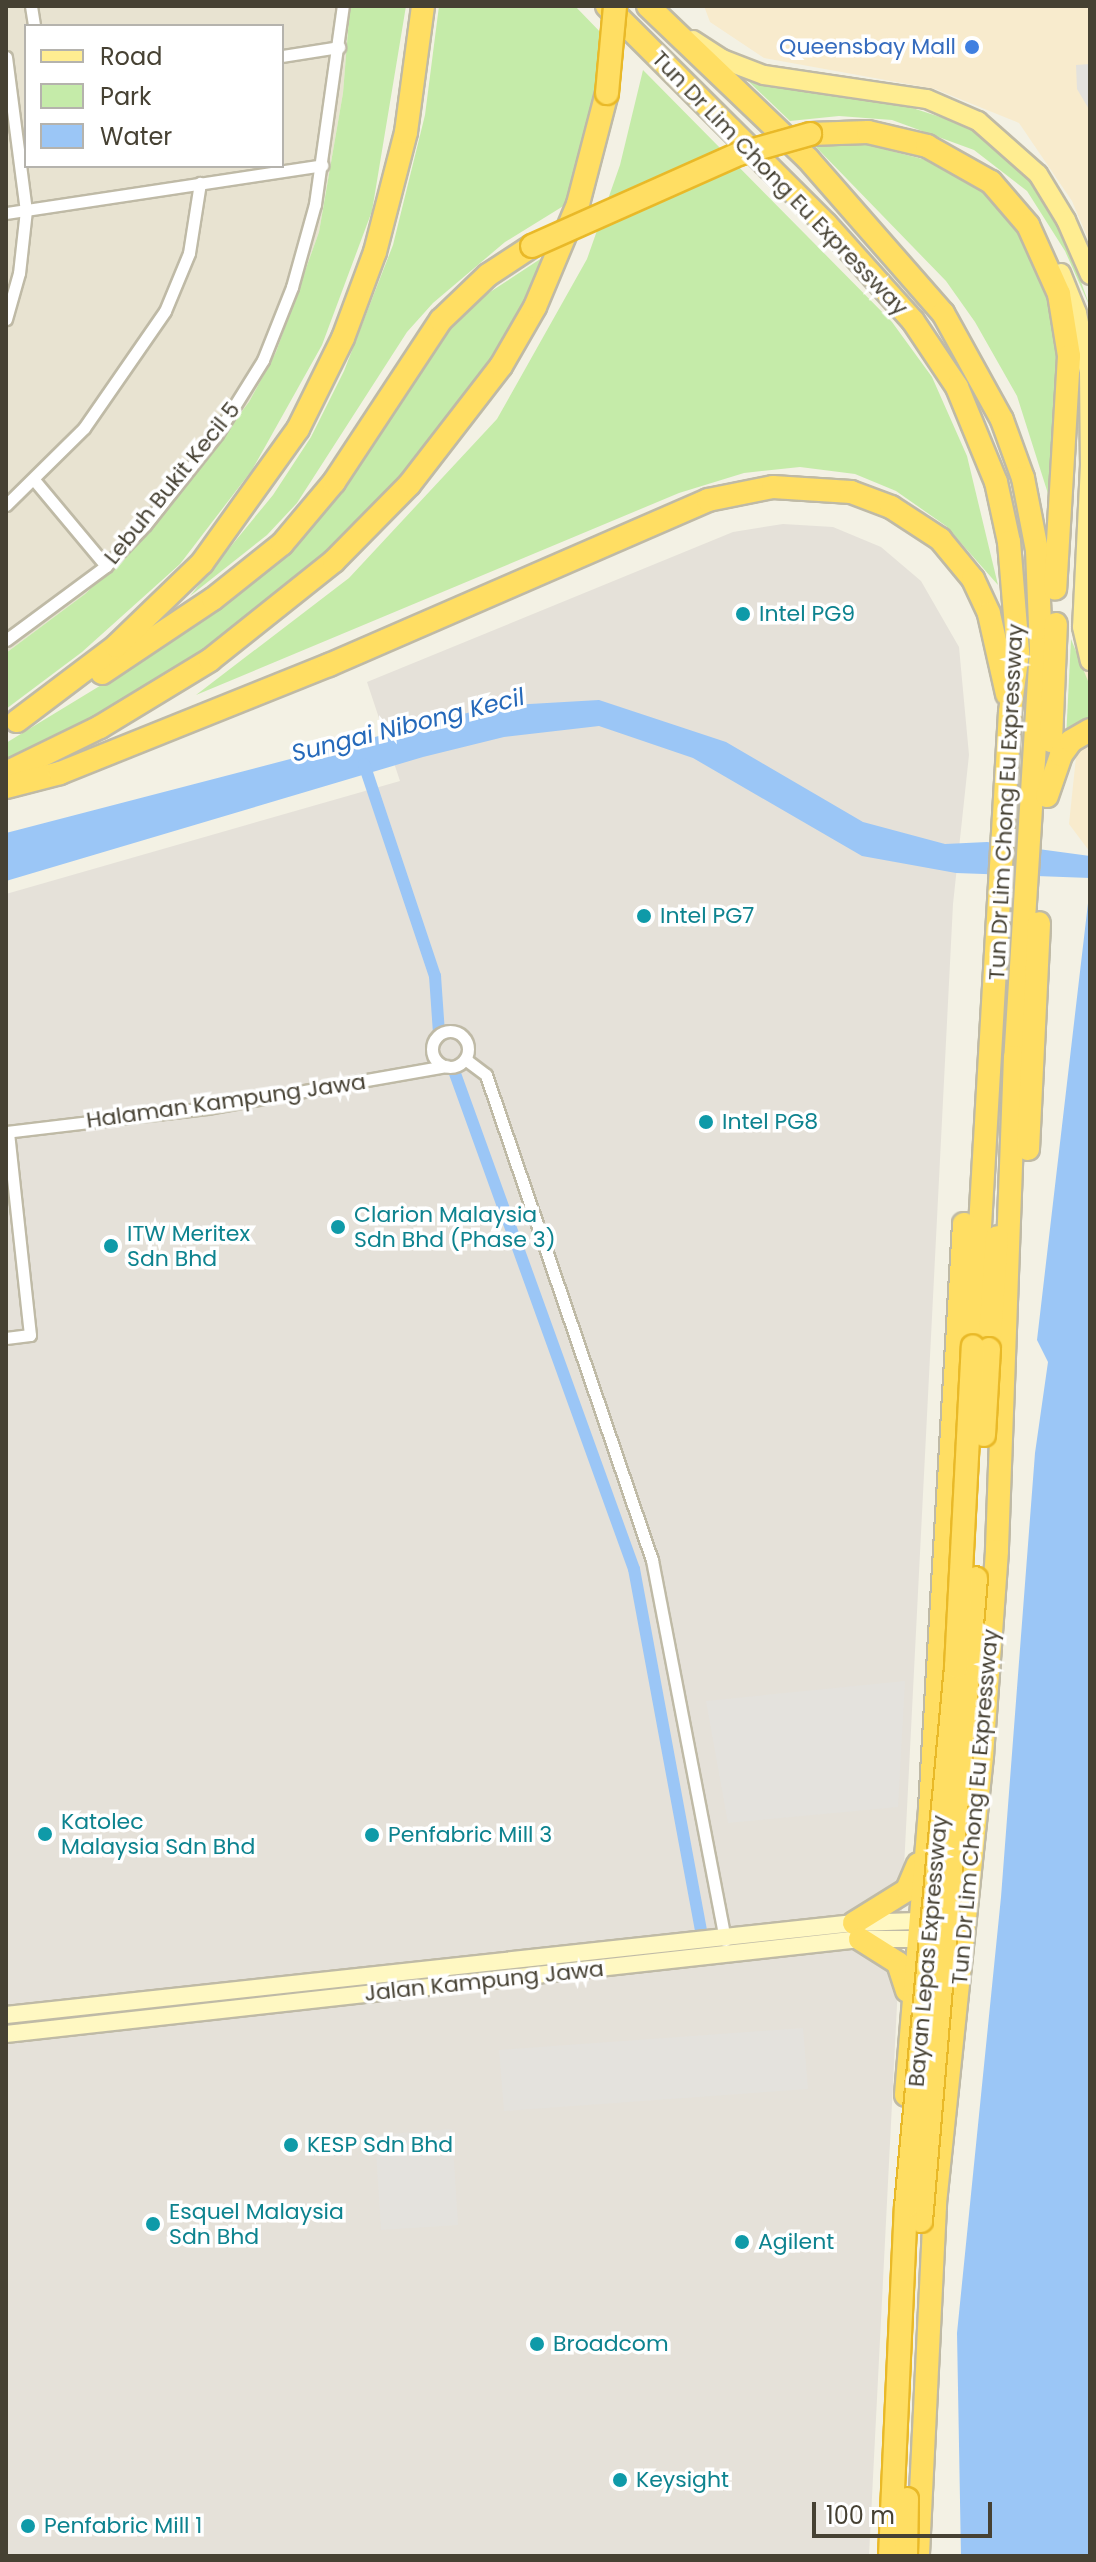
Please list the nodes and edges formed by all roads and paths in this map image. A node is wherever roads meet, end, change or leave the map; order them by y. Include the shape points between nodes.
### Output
1 (343, 6) edge
2 (423, 6) edge
3 (607, 6) edge
4 (615, 6) edge
5 (648, 6) edge
6 (667, 23) junction
7 (339, 47) junction
8 (284, 56) edge
9 (6, 57) edge
10 (322, 165) junction
11 (200, 183) junction
12 (1006, 196) junction
13 (26, 210) junction
14 (6, 213) edge
15 (1090, 275) edge
16 (6, 319) edge
17 (1090, 466) edge
18 (35, 481) junction
19 (6, 505) edge
20 (106, 566) junction
21 (6, 640) edge
22 (1090, 661) edge
23 (1010, 712) junction
24 (12, 724) edge
25 (1090, 730) edge
26 (6, 773) edge
27 (6, 787) edge
28 (1047, 796) junction
29 (1038, 828) junction
30 (1033, 909) junction
31 (1015, 1057) junction
32 (465, 1059) junction
33 (446, 1066) junction
34 (985, 1121) junction
35 (7, 1132) edge
36 (9, 1168) edge
37 (1009, 1289) junction
38 (6, 1338) edge
39 (981, 1348) junction
40 (930, 1808) junction
41 (917, 1930) junction
42 (857, 1931) junction
43 (725, 1940) junction
44 (952, 1940) junction
45 (6, 2015) edge
46 (910, 2032) junction
47 (6, 2034) edge
48 (882, 2556) edge
49 (890, 2556) edge
50 (906, 2556) edge
51 (918, 2556) edge

1 - 7 street, Lebuh Bukit Kecil 5
2 - 24 highway via 406,132 375,252 343,338 298,429 202,563 116,646
3 - 23 highway, Tun Dr Lim Chong Eu Expressway via 852,252 947,370 987,454 1009,542 1018,652
4 - 26 highway, bridge via 607,93 578,204 535,307 501,366 409,485 334,561 210,660 100,727
5 - 6 highway, Tun Dr Lim Chong Eu Expressway
6 - 15 main road via 722,59 764,75 927,99 978,121 1038,174
6 - 29 highway, Tun Dr Lim Chong Eu Expressway via 808,159 922,285 969,353 1002,420 1031,513 1042,597
7 - 8 street
7 - 10 street, Lebuh Bukit Kecil 5
9 - 13 street
10 - 11 street
10 - 20 street, Lebuh Bukit Kecil 5 via 303,252 263,360 211,441
11 - 13 street
11 - 18 street via 189,253 165,311 116,388
12 - 17 main road via 1043,239 1077,313 1089,372
12 - 24 highway, bridge via 964,164 905,139 868,132 810,134 739,154 532,246 488,275 447,313 334,482 282,544 190,615
12 - 28 highway via 1028,225 1049,268 1066,322 1069,356 1054,565 1056,669
13 - 14 street
13 - 16 street via 19,273
17 - 22 main road via 1082,627
18 - 19 street
18 - 20 street
20 - 21 street, Lebuh Bukit Kecil 5
23 - 27 highway via 989,614 973,579 940,539 870,497 826,487 773,487 708,500 329,665 60,773
23 - 34 highway, Tun Dr Lim Chong Eu Expressway
25 - 28 highway via 1071,741 1061,755
28 - 29 highway
29 - 30 highway, Tun Dr Lim Chong Eu Expressway
30 - 31 highway, Tun Dr Lim Chong Eu Expressway
30 - 37 highway via 1021,1258
31 - 37 highway, Tun Dr Lim Chong Eu Expressway
31 - 39 highway, Tun Dr Lim Chong Eu Expressway
32 - 33 street
32 - 33 street via 464,1038 445,1032 433,1051
32 - 43 street via 486,1075 652,1560
33 - 35 street, Halaman Kampung Jawa via 208,1108
34 - 39 highway, Tun Dr Lim Chong Eu Expressway
34 - 40 highway, Tun Dr Lim Chong Eu Expressway via 965,1211 956,1320
35 - 36 street
36 - 38 street via 30,1335
37 - 44 highway, Tun Dr Lim Chong Eu Expressway via 989,1663
39 - 49 highway, Bayan Lepas Expressway, bridge via 906,2207
39 - 50 highway, Bayan Lepas Expressway, bridge via 967,1718 917,2260
40 - 41 highway, Tun Dr Lim Chong Eu Expressway
40 - 42 highway via 907,1890
41 - 42 street, Jalan Kampung Jawa
41 - 44 highway
41 - 46 highway, Tun Dr Lim Chong Eu Expressway
42 - 43 street, Jalan Kampung Jawa
42 - 46 highway via 901,1967
42 - 47 street, Jalan Kampung Jawa
43 - 45 street, Jalan Kampung Jawa
44 - 51 highway, Tun Dr Lim Chong Eu Expressway via 949,2079 928,2313
46 - 48 highway, Tun Dr Lim Chong Eu Expressway

